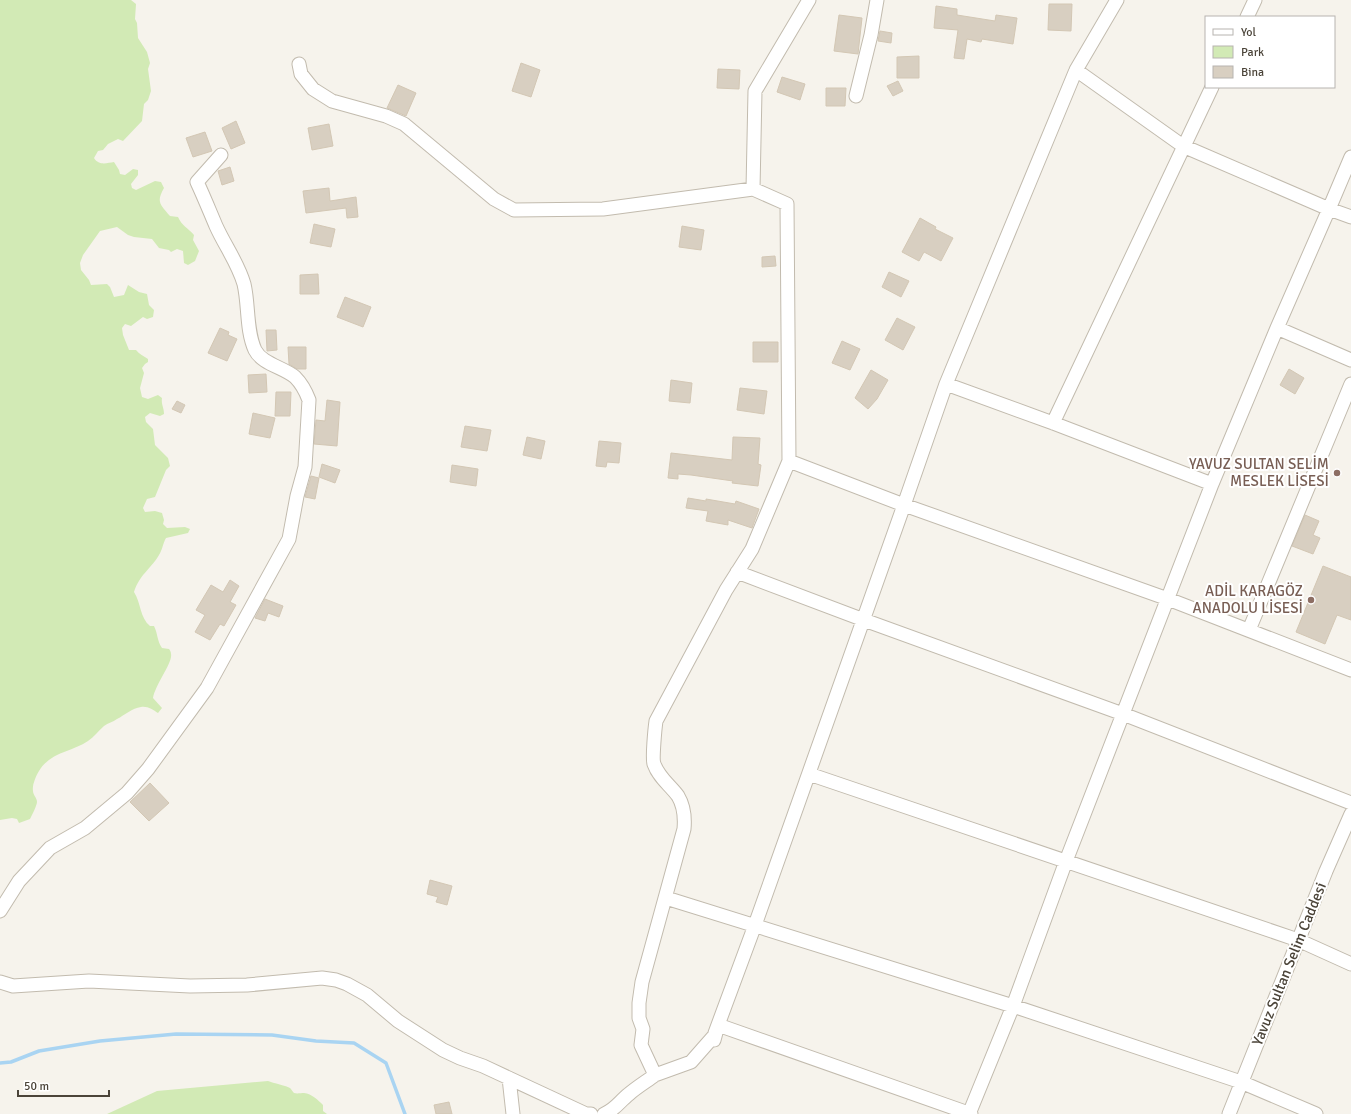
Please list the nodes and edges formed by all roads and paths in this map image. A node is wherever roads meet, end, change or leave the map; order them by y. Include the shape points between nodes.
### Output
1 (809, 0) edge
2 (877, 0) edge
3 (1117, 0) edge
4 (1255, 0) edge
5 (1247, 16) edge
6 (299, 64) dead end
7 (1076, 70) junction
8 (1212, 88) edge
9 (856, 96) dead end
10 (1183, 146) junction
11 (221, 155) dead end
12 (1351, 157) edge
13 (753, 189) junction
14 (1329, 209) junction
15 (1351, 217) edge
16 (1277, 328) junction
17 (1351, 360) edge
18 (946, 384) junction
19 (1351, 384) edge
20 (1054, 423) junction
21 (789, 461) junction
22 (1212, 484) junction
23 (904, 505) junction
24 (737, 572) junction
25 (1168, 599) junction
26 (864, 620) junction
27 (1249, 630) junction
28 (1351, 670) edge
29 (1123, 714) junction
30 (809, 774) junction
31 (1351, 803) edge
32 (1351, 814) edge
33 (1066, 861) junction
34 (666, 898) junction
35 (0, 912) edge
36 (755, 925) junction
37 (1298, 940) junction
38 (1351, 964) edge
39 (0, 982) edge
40 (1013, 1006) junction
41 (716, 1031) junction
42 (655, 1075) junction
43 (509, 1078) junction
44 (1241, 1082) junction
45 (513, 1114) edge
46 (591, 1114) edge
47 (604, 1114) edge
48 (970, 1114) edge
49 (1229, 1114) edge
50 (1316, 1114) edge

1 - 13 street via 755,91
2 - 9 street
3 - 7 street
4 - 5 street
6 - 13 street via 301,74 313,89 332,101 386,116 404,124 494,199 514,210 603,209
7 - 10 street
7 - 18 street
8 - 10 street
10 - 14 street
10 - 20 street
11 - 35 street via 197,182 244,284 251,339 256,352 264,360 295,377 310,400 305,467 289,539 207,688 148,769 128,793 85,828 50,848 19,881
12 - 14 street
13 - 21 street via 787,204
14 - 15 street
14 - 16 street
16 - 17 street
16 - 22 street
18 - 20 street
18 - 23 street
19 - 27 street
20 - 22 street
21 - 23 street
21 - 24 street via 752,549
22 - 25 street
23 - 25 street
23 - 26 street
24 - 26 street
24 - 34 street via 656,721 653,762 660,777 678,797 685,817
25 - 27 street
25 - 29 street
26 - 29 street
26 - 30 street
27 - 28 street
29 - 31 street
29 - 33 street
30 - 33 street
30 - 36 street
32 - 37 street, Yavuz Sultan Selim Caddesi
33 - 37 street
33 - 40 street
34 - 36 street
34 - 42 street via 642,982 639,1003 639,1018 643,1029 640,1045
36 - 40 street
36 - 41 street
37 - 38 street
37 - 44 street, Yavuz Sultan Selim Caddesi
39 - 43 street via 13,986 89,981 190,986 240,985 322,978 336,980 367,995 398,1021 438,1047
40 - 44 street
40 - 48 street
41 - 42 street via 691,1062
41 - 48 street
42 - 47 street via 628,1094 617,1107
43 - 45 street
43 - 46 street via 586,1114
44 - 49 street, Yavuz Sultan Selim Caddesi
44 - 50 street

